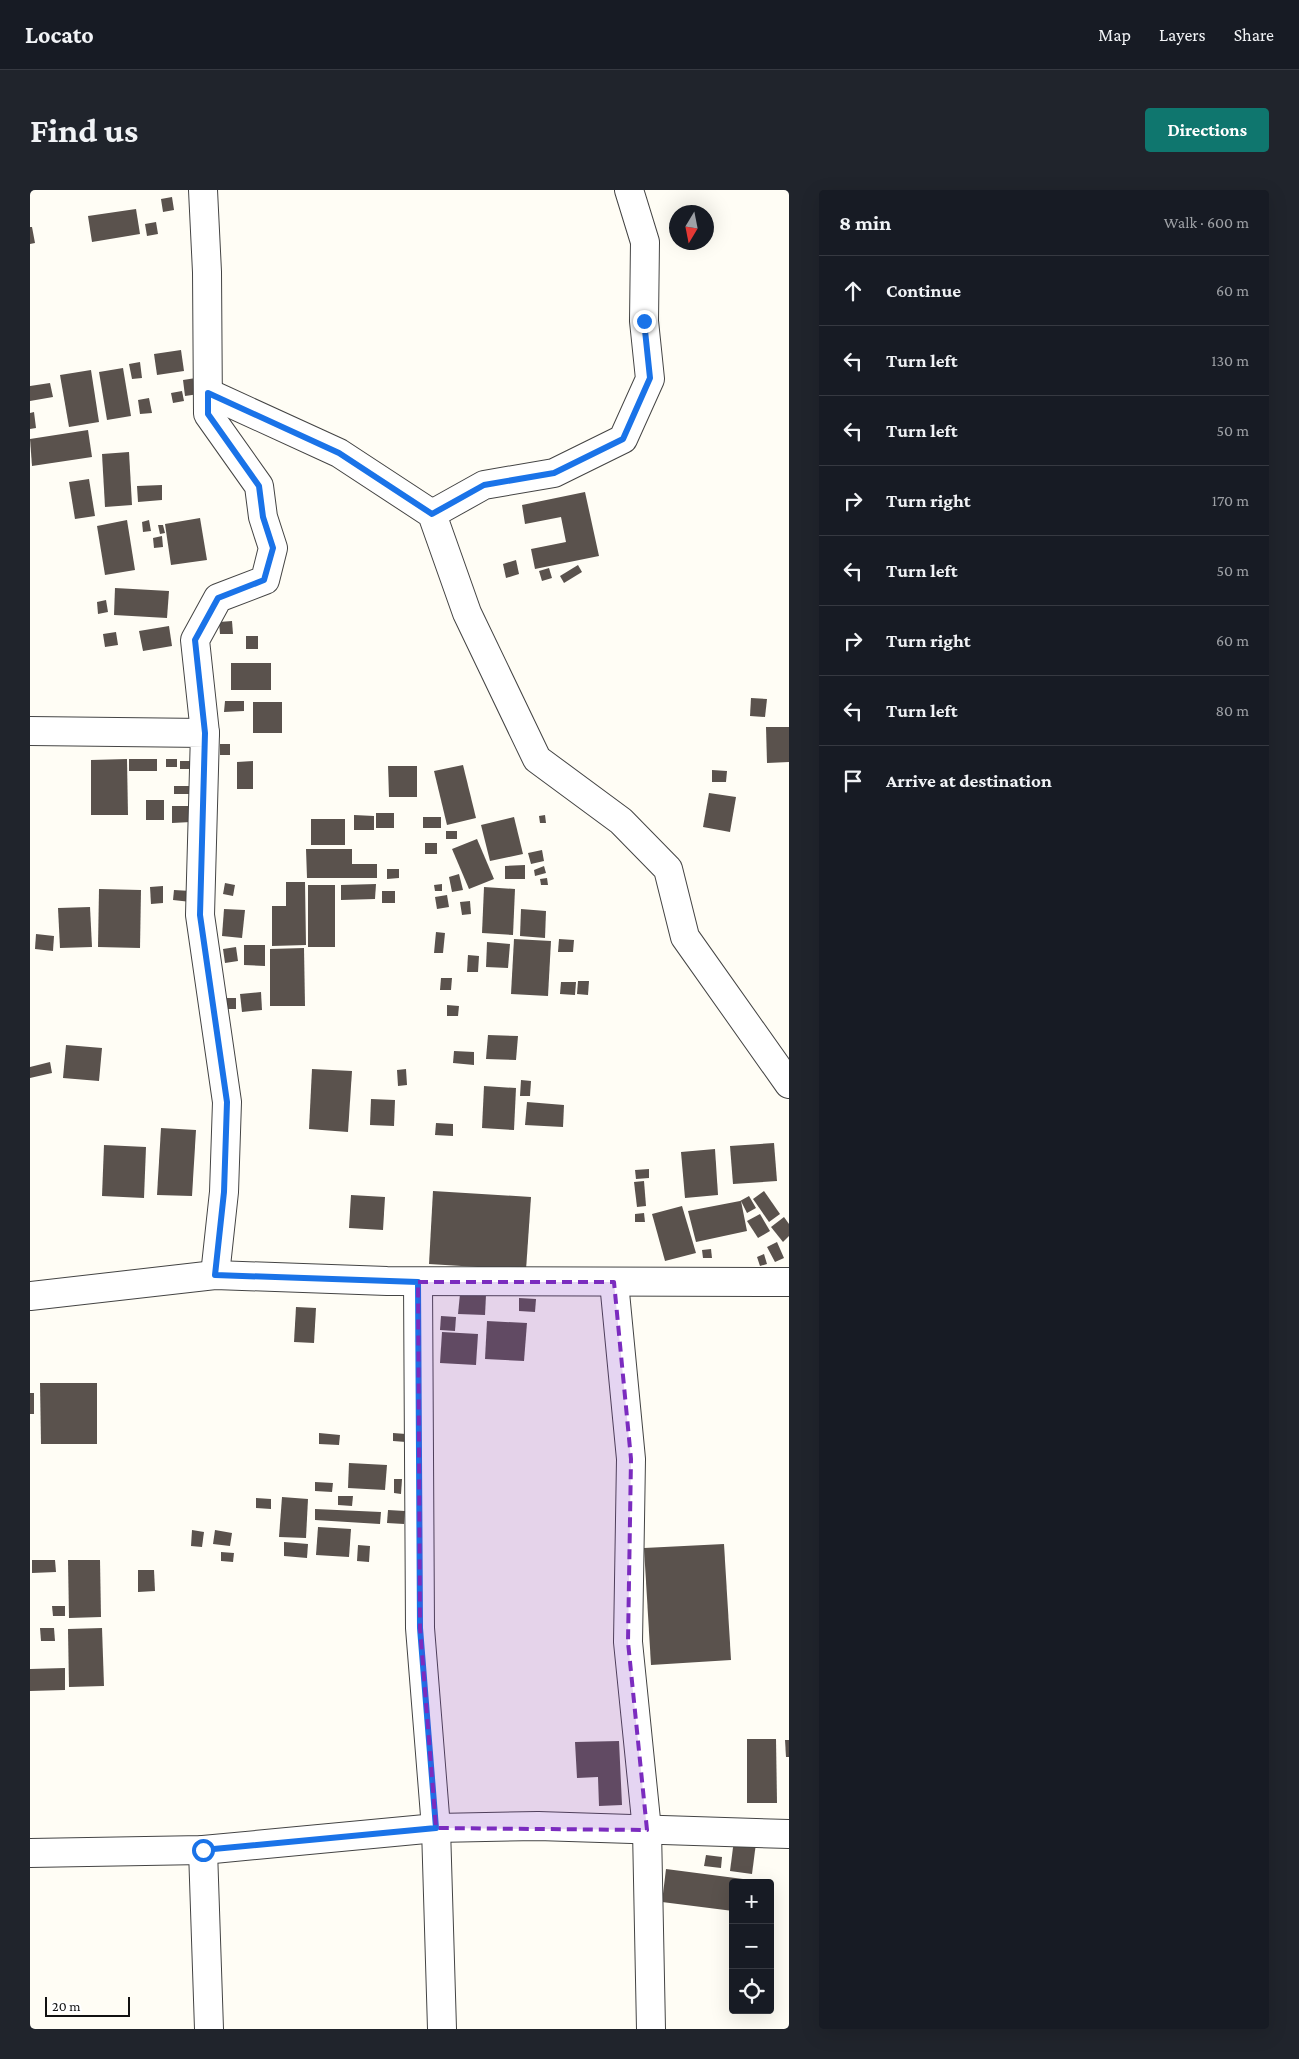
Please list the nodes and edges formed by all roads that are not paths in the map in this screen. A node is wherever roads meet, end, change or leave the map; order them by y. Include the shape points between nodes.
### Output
1 (203, 190) edge
2 (629, 190) edge
3 (208, 393) junction
4 (432, 514) junction
5 (30, 731) edge
6 (205, 733) junction
7 (789, 1084) edge
8 (215, 1275) junction
9 (418, 1282) junction
10 (614, 1282) junction
11 (789, 1282) edge
12 (30, 1296) edge
13 (436, 1828) junction
14 (647, 1830) junction
15 (789, 1834) edge
16 (203, 1850) junction
17 (30, 1853) edge
18 (209, 2029) edge
19 (442, 2029) edge
20 (651, 2029) edge

1 - 3 street
2 - 4 street via 645,242 644,321 650,378 623,439 554,473 484,485
3 - 4 street via 339,453
3 - 6 street via 208,414 259,486 263,517 273,548 264,580 218,598 195,640
4 - 7 street via 467,613 537,759 621,821 668,868 685,937
5 - 6 street
6 - 8 street via 200,915 227,1102 224,1192
8 - 9 street
8 - 12 street
9 - 10 street
9 - 13 street via 420,1628
10 - 11 street
10 - 14 street via 632,1460 628,1642
13 - 14 street via 538,1826
13 - 16 street
13 - 19 street
14 - 15 street
14 - 20 street
16 - 17 street
16 - 18 street

